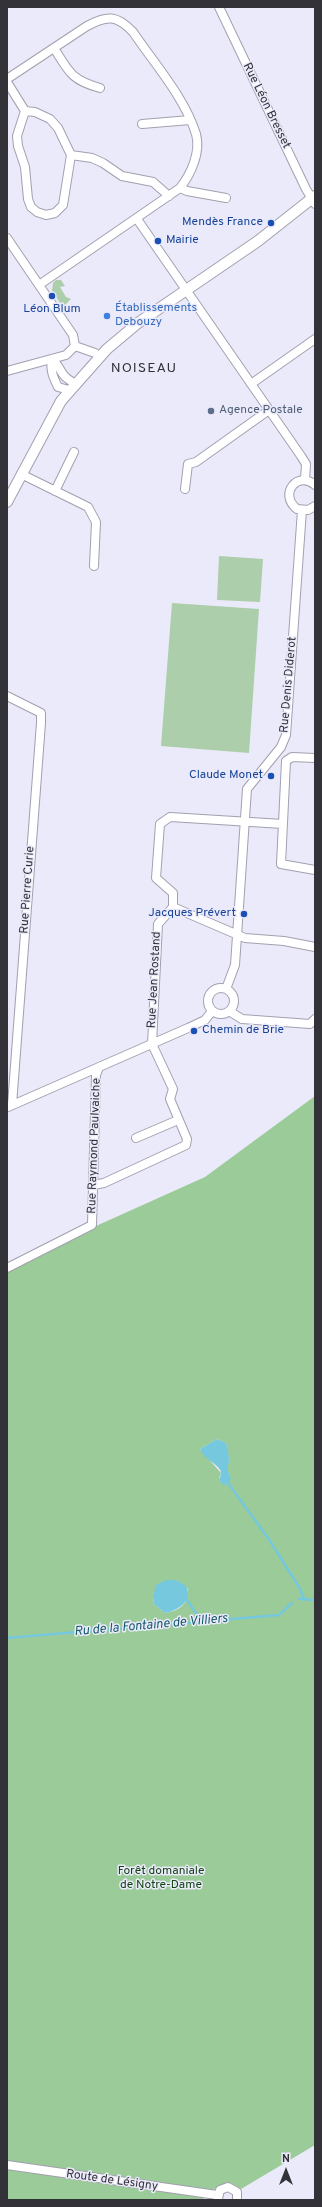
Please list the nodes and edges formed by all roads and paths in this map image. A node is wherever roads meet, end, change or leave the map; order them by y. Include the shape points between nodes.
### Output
1 (218, 7) edge
2 (54, 48) junction
3 (7, 79) edge
4 (7, 82) edge
5 (100, 88) dead end
6 (25, 111) junction
7 (190, 120) junction
8 (142, 124) dead end
9 (71, 155) junction
10 (180, 188) junction
11 (169, 196) junction
12 (226, 198) dead end
13 (314, 200) edge
14 (137, 219) junction
15 (7, 238) edge
16 (39, 285) junction
17 (187, 291) junction
18 (138, 323) junction
19 (315, 339) edge
20 (75, 346) junction
21 (95, 353) junction
22 (52, 359) junction
23 (7, 371) edge
24 (251, 384) junction
25 (70, 386) junction
26 (269, 410) junction
27 (74, 452) dead end
28 (21, 474) junction
29 (305, 480) junction
30 (315, 485) edge
31 (185, 489) dead end
32 (55, 491) junction
33 (7, 502) edge
34 (315, 506) edge
35 (302, 510) junction
36 (94, 566) dead end
37 (7, 696) edge
38 (315, 758) edge
39 (245, 822) junction
40 (282, 824) junction
41 (315, 870) edge
42 (173, 907) junction
43 (237, 935) junction
44 (315, 947) edge
45 (226, 989) junction
46 (212, 1011) junction
47 (229, 1011) junction
48 (315, 1020) edge
49 (152, 1044) junction
50 (99, 1066) junction
51 (9, 1106) edge
52 (178, 1120) junction
53 (136, 1138) dead end
54 (93, 1185) junction
55 (7, 1268) edge
56 (7, 2166) edge
57 (196, 2193) junction
58 (218, 2198) edge
59 (238, 2199) edge
60 (203, 2200) edge
61 (247, 2200) edge

1 - 13 street, Rue Léon Bresset
2 - 3 street
2 - 5 street via 72,76 85,84
2 - 7 street via 100,19 113,18 124,23 183,104
4 - 6 street
6 - 9 street via 35,112 50,119 61,133
6 - 9 street via 17,136 18,146 25,167 28,199 37,212 46,215 55,213 63,205
7 - 8 street
7 - 10 street via 196,135 196,150 188,179
9 - 11 street via 92,158 122,176 153,182
10 - 11 street
10 - 12 street
11 - 14 street
13 - 17 main road
14 - 16 street
14 - 17 street
15 - 16 street
16 - 20 street via 73,335
17 - 18 main road
17 - 24 street
18 - 21 main road via 130,325
18 - 25 main road
19 - 24 street
20 - 21 street
20 - 22 street via 66,355
21 - 25 main road
22 - 23 street
22 - 25 street via 58,364 61,375
24 - 26 street
25 - 28 main road
26 - 29 street via 306,464
26 - 31 street via 196,462 188,464
27 - 32 street
28 - 32 street
28 - 33 main road
29 - 30 street
29 - 35 street via 295,483 290,491 290,502
32 - 36 street via 88,507 96,522
34 - 35 street
35 - 39 street, Rue Denis Diderot via 286,735 281,747 247,789
37 - 51 street, Rue Pierre Curie via 41,713 42,723
38 - 40 street via 292,757 286,761
39 - 40 street
39 - 42 street via 170,817 160,824 156,878 173,893
39 - 43 street, Rue Denis Diderot
40 - 41 street via 282,864
42 - 43 street
42 - 49 street, Rue Jean Rostand via 158,924
43 - 44 street
43 - 45 street, Rue Denis Diderot via 235,965
45 - 46 street via 214,990 209,996 208,1004
45 - 47 street via 234,999
46 - 47 street via 221,1014
46 - 49 street via 205,1020
47 - 48 street via 242,1019 310,1024
49 - 50 street
49 - 52 street via 173,1089 170,1099
50 - 51 street
50 - 54 street, Rue Raymond Paulvaiche via 96,1075
52 - 53 street
52 - 54 street via 187,1139 186,1146 104,1183
54 - 55 street, Rue Raymond Paulvaiche via 92,1225
56 - 57 street, Route de Lésigny
57 - 58 street, Route de Lésigny
57 - 60 street
58 - 59 street via 220,2190 228,2187 235,2190
59 - 61 street

